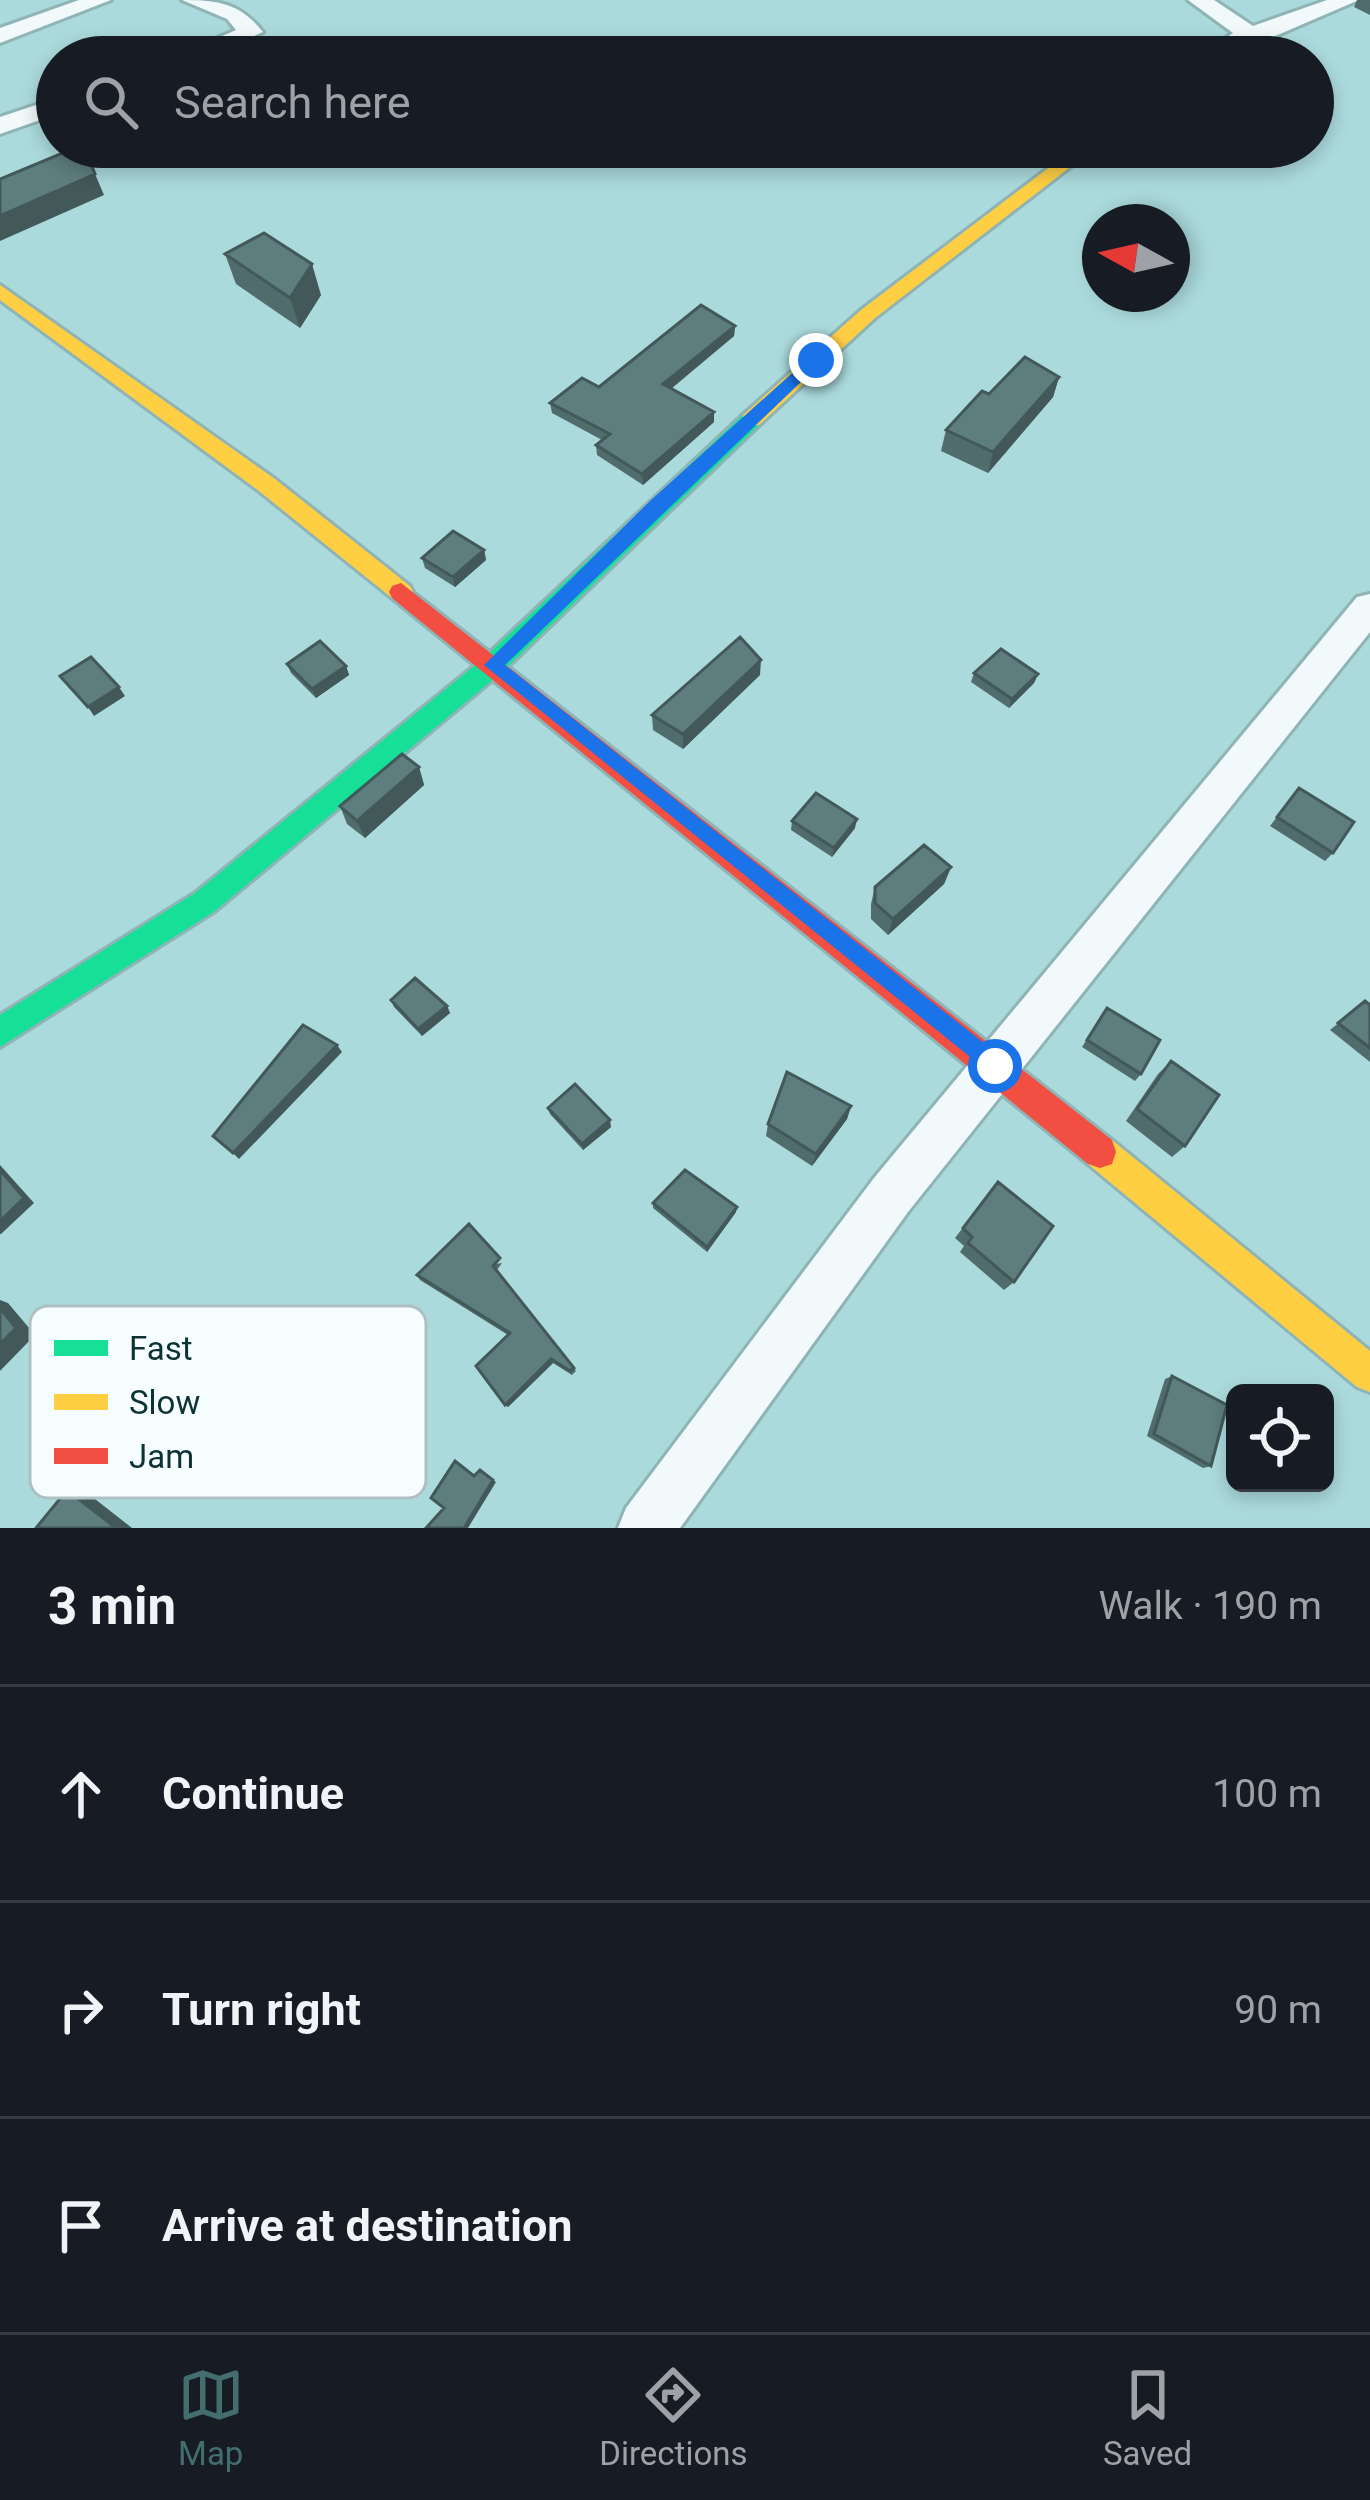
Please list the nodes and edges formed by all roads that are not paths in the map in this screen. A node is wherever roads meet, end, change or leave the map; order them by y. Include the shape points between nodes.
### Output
1 (100, 0) edge
2 (193, 0) edge
3 (1199, 0) edge
4 (1348, 0) edge
5 (1251, 35) joint
6 (0, 36) edge
7 (240, 36) edge
8 (36, 113) edge
9 (0, 126) edge
10 (1060, 168) edge
11 (0, 291) edge
12 (1370, 607) edge
13 (493, 665) junction
14 (0, 1032) edge
15 (995, 1066) junction
16 (1370, 1374) edge
17 (646, 1528) edge

1 - 6 street
2 - 7 street via 235,14 251,32
3 - 5 street
4 - 5 street
8 - 9 street
10 - 13 street via 850,329
11 - 13 street via 268,485
12 - 15 street
13 - 14 street via 205,902
13 - 15 street
15 - 16 street
15 - 17 street

